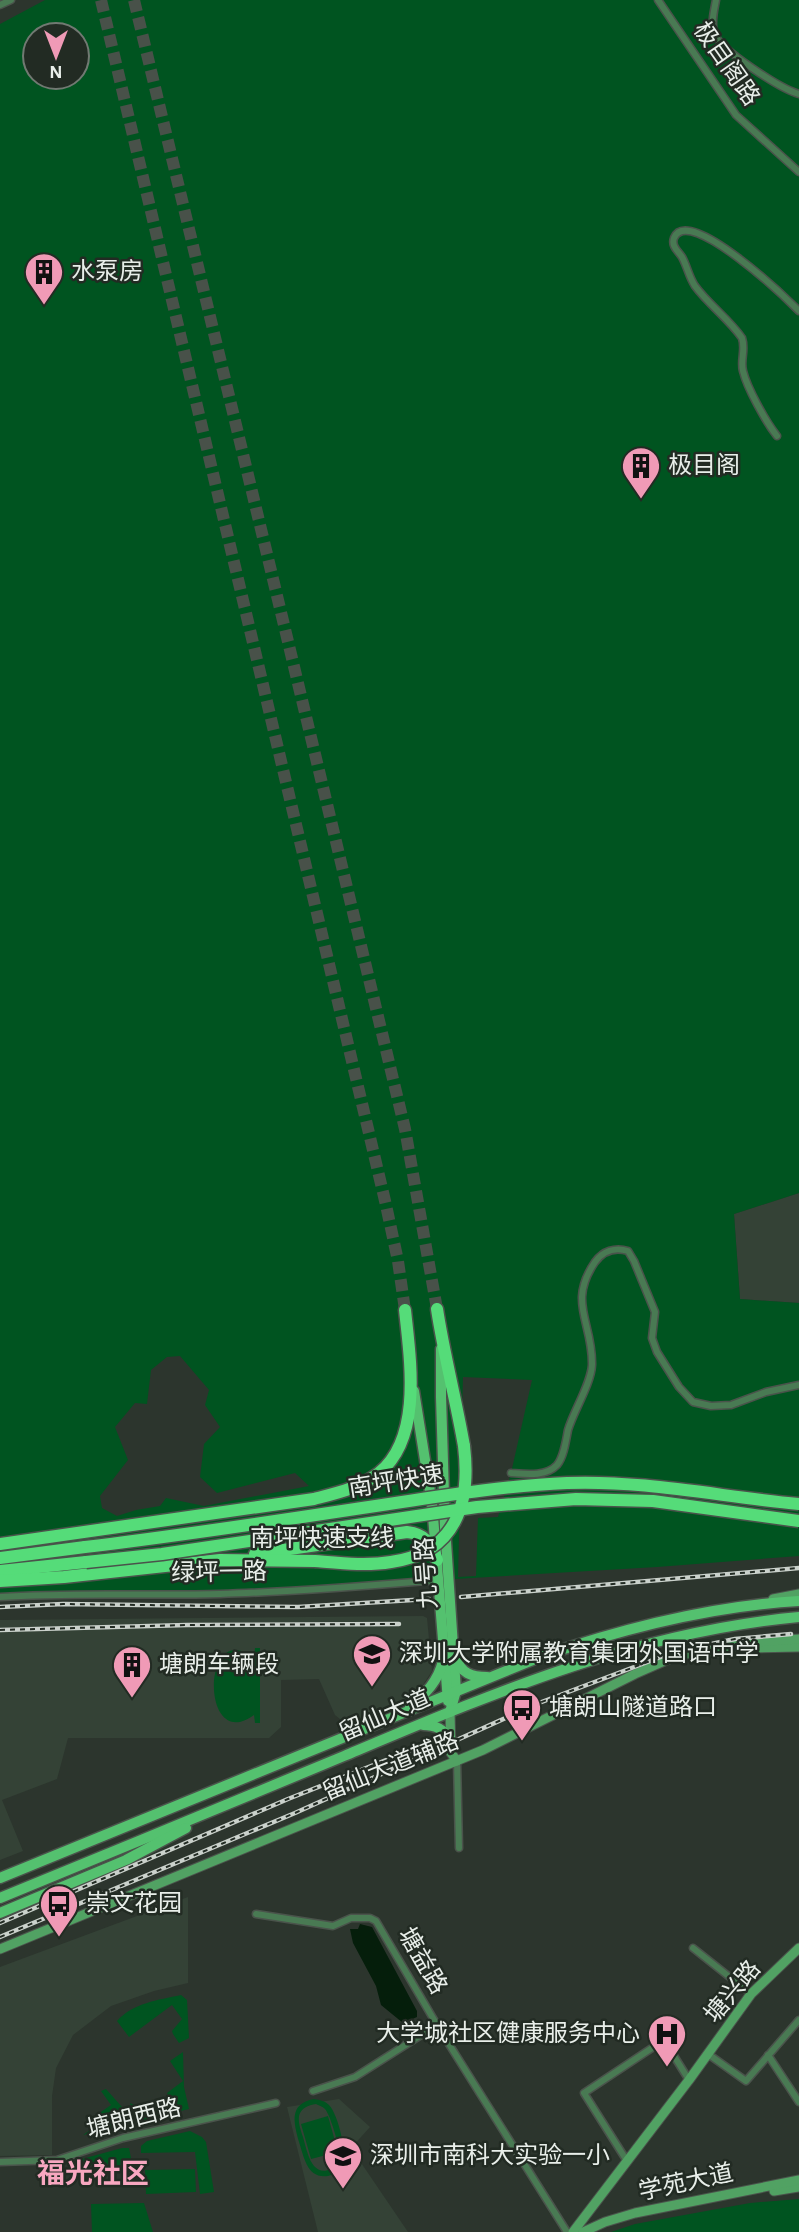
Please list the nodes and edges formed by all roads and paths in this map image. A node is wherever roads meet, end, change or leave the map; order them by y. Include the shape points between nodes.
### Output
1 (11, 0) edge
2 (658, 0) edge
3 (716, 0) edge
4 (0, 5) edge
5 (799, 94) edge
6 (799, 172) edge
7 (799, 311) edge
8 (777, 436) dead end
9 (438, 1309) tunnel mouth
10 (405, 1310) tunnel mouth
11 (442, 1340) junction
12 (412, 1374) junction
13 (799, 1385) edge
14 (511, 1473) dead end
15 (799, 1504) edge
16 (799, 1521) edge
17 (0, 1544) edge
18 (0, 1558) edge
19 (220, 1560) junction
20 (437, 1560) junction
21 (0, 1571) edge
22 (439, 1580) junction
23 (0, 1581) edge
24 (799, 1594) edge
25 (0, 1597) edge
26 (799, 1601) edge
27 (743, 1606) junction
28 (799, 1617) edge
29 (799, 1639) edge
30 (799, 1647) edge
31 (449, 1648) junction
32 (496, 1675) junction
33 (452, 1693) junction
34 (450, 1712) junction
35 (390, 1718) junction
36 (416, 1726) junction
37 (451, 1740) junction
38 (457, 1764) junction
39 (241, 1799) junction
40 (459, 1848) dead end
41 (0, 1878) edge
42 (0, 1898) edge
43 (0, 1913) edge
44 (256, 1914) dead end
45 (693, 1948) dead end
46 (799, 1948) edge
47 (0, 1949) edge
48 (0, 1955) edge
49 (751, 1993) junction
50 (799, 2020) edge
51 (437, 2025) junction
52 (708, 2054) junction
53 (768, 2055) junction
54 (690, 2080) junction
55 (313, 2091) dead end
56 (799, 2102) edge
57 (276, 2103) dead end
58 (627, 2161) junction
59 (0, 2162) edge
60 (799, 2180) edge
61 (799, 2187) edge
62 (583, 2217) junction
63 (589, 2231) edge
64 (567, 2232) edge
65 (573, 2232) edge

1 - 4 street
2 - 6 street, 极目阁路 via 736,115
3 - 5 street, 极目阁路 via 713,27 719,42
7 - 8 street via 721,245 693,232 675,235 674,246 695,286 742,338 743,371
9 - 11 highway, 南坪快速支线
10 - 12 highway, 南坪快速支线
11 - 19 highway, 南坪快速支线, bridge via 467,1476 454,1524 434,1545 414,1556 367,1564
11 - 31 main road, 九号路
12 - 17 highway, 南坪快速支线 via 402,1438 380,1472 361,1484 314,1499
12 - 20 main road, 九号路
13 - 14 street via 731,1405 693,1402 657,1352 651,1300 628,1251 618,1248 599,1257 584,1283 582,1307 592,1369 560,1460 548,1471
15 - 18 highway, 南坪快速, bridge via 648,1486 567,1483 468,1492
16 - 21 highway, 南坪快速, bridge via 653,1501 576,1499 465,1509 162,1554
19 - 20 highway via 407,1532 429,1541
19 - 23 highway, 南坪快速支线
20 - 22 main road, 九号路
22 - 25 street, 绿坪一路 via 219,1594
22 - 31 main road, 九号路
24 - 27 main road
26 - 27 main road, 留仙大道
27 - 32 main road, 留仙大道 via 638,1626
28 - 34 main road, 留仙大道 via 754,1621 647,1643 572,1665
29 - 38 main road, 留仙大道辅路 via 732,1644 676,1656
30 - 38 main road, 留仙大道辅路 via 691,1658 622,1686 486,1755
31 - 32 main road via 464,1672 479,1677
31 - 33 main road, 九号路
31 - 35 main road via 435,1682 417,1701
32 - 33 main road, 留仙大道
33 - 34 main road, 九号路
33 - 35 main road, 留仙大道
34 - 36 main road, 留仙大道
34 - 37 main road
35 - 41 main road, 留仙大道
36 - 37 main road via 433,1725
36 - 39 main road, 留仙大道
37 - 38 main road
38 - 40 street
38 - 47 main road, 留仙大道辅路
38 - 48 main road, 留仙大道辅路
39 - 42 main road, 留仙大道
39 - 43 main road via 145,1850
44 - 51 street, 塘益路 via 333,1926 351,1918 376,1921
45 - 49 street
46 - 49 main road, 塘兴路
49 - 52 main road, 塘兴路
50 - 53 street
51 - 55 street via 355,2077
51 - 64 street, 塘益路
52 - 53 street via 746,2081
52 - 54 main road, 塘兴路
53 - 56 street
54 - 58 main road, 塘兴路
54 - 58 street via 664,2040 584,2093
57 - 59 street, 塘朗西路 via 122,2138 57,2160
58 - 62 main road, 塘兴路
60 - 63 main road, 学苑大道 via 635,2213
61 - 63 main road, 学苑大道
62 - 63 main road
62 - 65 main road, 塘兴路

